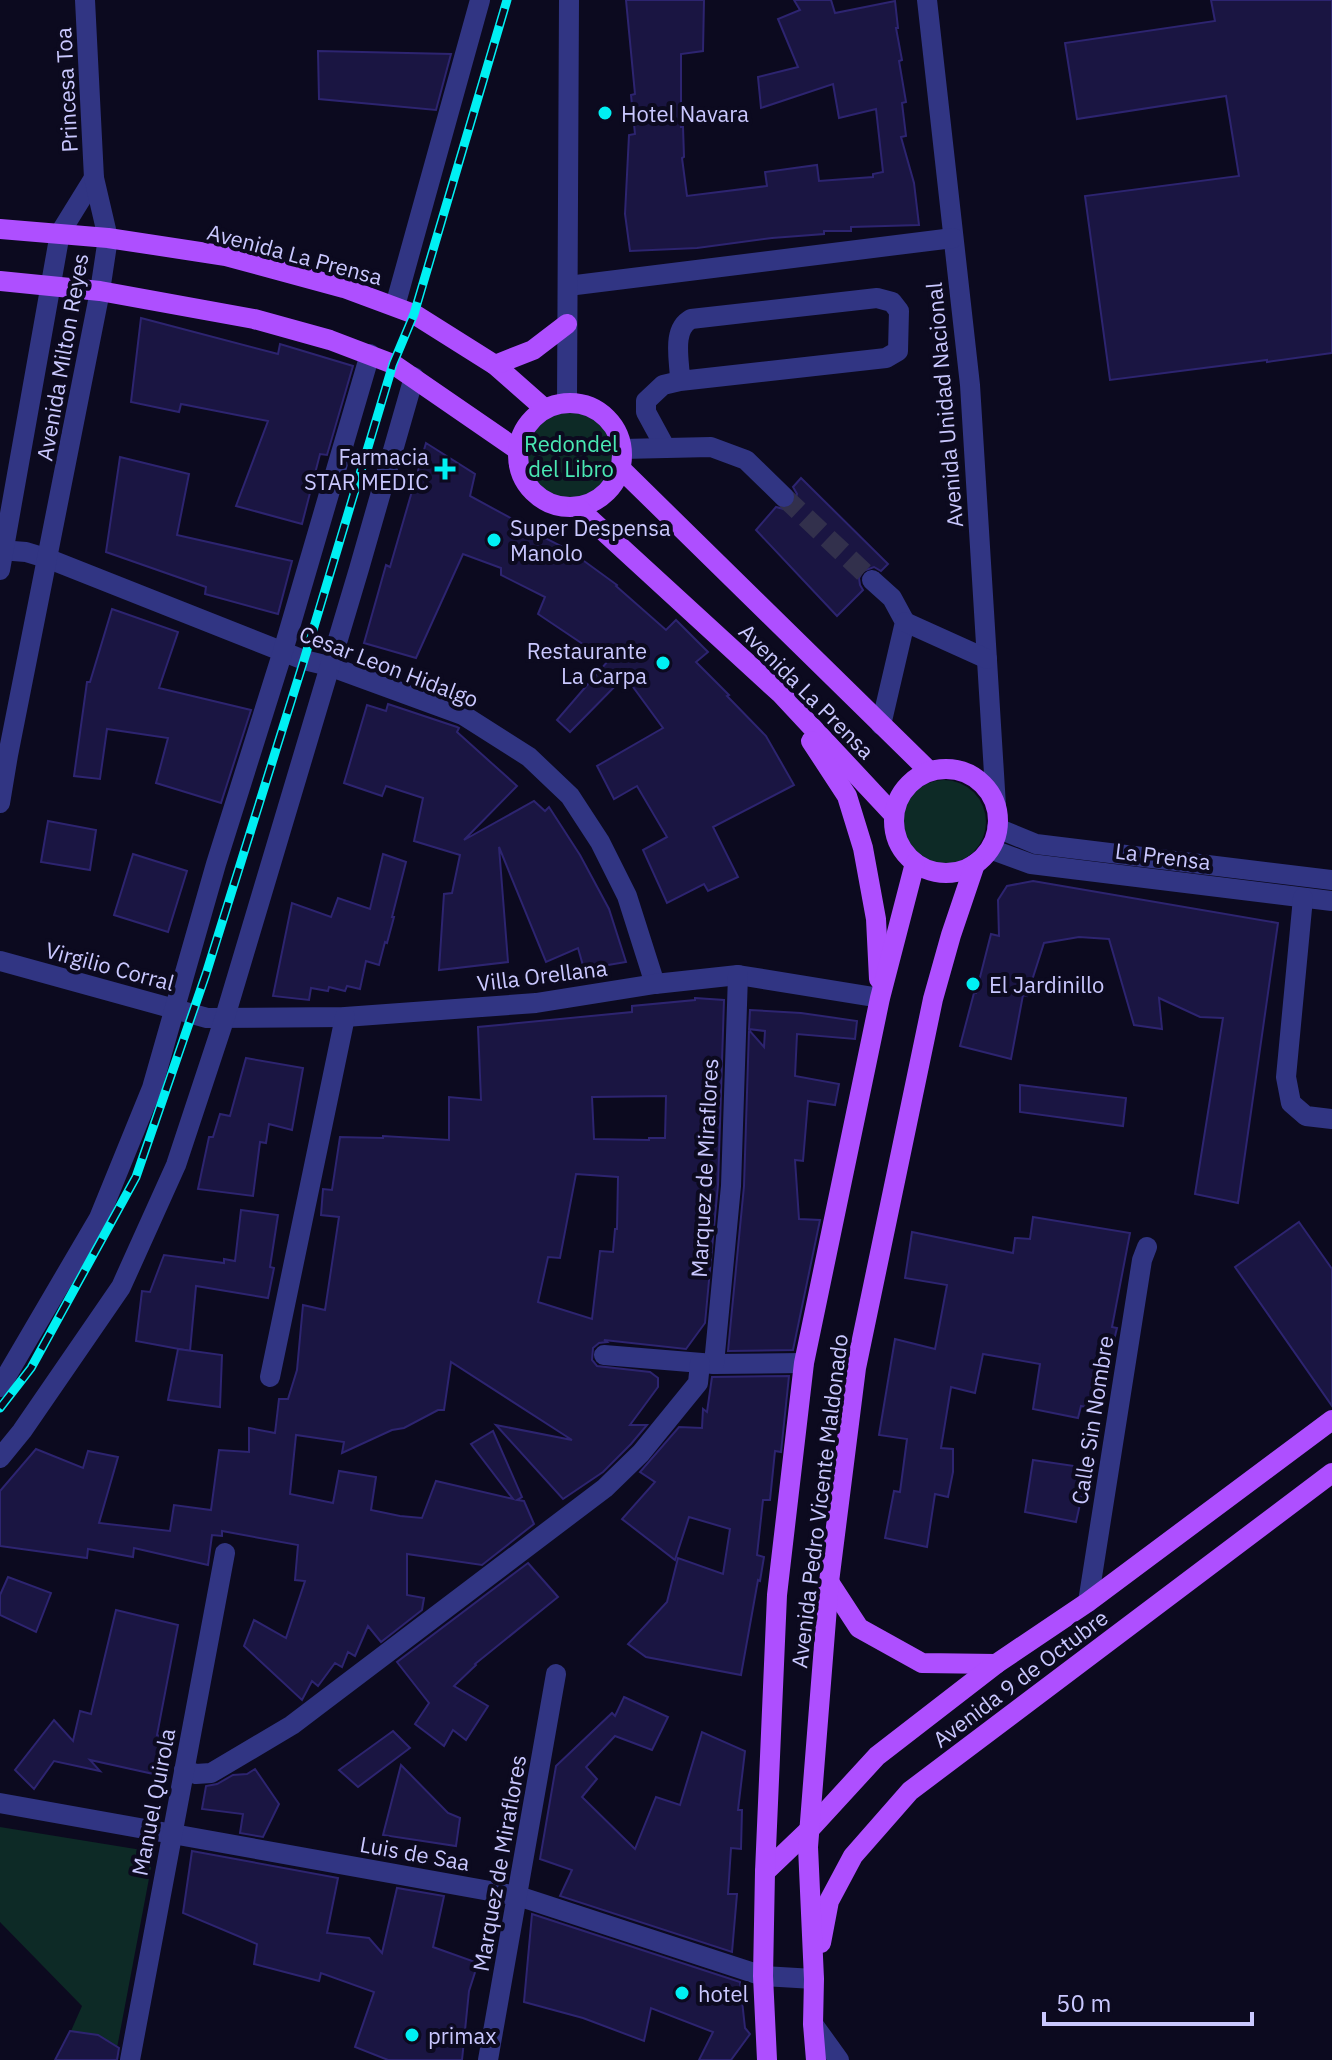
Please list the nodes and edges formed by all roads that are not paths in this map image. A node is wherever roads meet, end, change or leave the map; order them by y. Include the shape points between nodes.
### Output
1 (85, 0) edge
2 (480, 0) edge
3 (569, 0) edge
4 (927, 0) edge
5 (94, 178) junction
6 (0, 229) edge
7 (60, 233) junction
8 (108, 238) junction
9 (953, 238) junction
10 (0, 281) edge
11 (50, 285) junction
12 (568, 286) junction
13 (100, 291) junction
14 (395, 306) junction
15 (567, 324) junction
16 (370, 354) junction
17 (495, 365) junction
18 (414, 377) junction
19 (680, 381) junction
20 (567, 402) junction
21 (545, 409) junction
22 (665, 447) junction
23 (518, 450) junction
24 (621, 458) junction
25 (784, 497) tunnel mouth
26 (577, 507) junction
27 (1, 557) edge
28 (49, 559) junction
29 (872, 580) tunnel mouth
30 (905, 622) junction
31 (283, 651) junction
32 (987, 659) junction
33 (329, 666) junction
34 (781, 694) junction
35 (881, 725) junction
36 (929, 771) junction
37 (0, 803) edge
38 (996, 806) junction
39 (894, 815) junction
40 (997, 828) junction
41 (990, 849) junction
42 (915, 863) junction
43 (975, 864) junction
44 (1332, 880) edge
45 (1303, 898) junction
46 (1332, 901) edge
47 (0, 961) edge
48 (738, 975) junction
49 (655, 984) junction
50 (880, 998) junction
51 (174, 1008) junction
52 (216, 1017) junction
53 (345, 1017) junction
54 (1332, 1119) edge
55 (1147, 1247) dead end
56 (604, 1355) dead end
57 (707, 1363) junction
58 (804, 1363) junction
59 (270, 1377) dead end
60 (0, 1387) edge
61 (1332, 1420) edge
62 (0, 1458) edge
63 (1332, 1473) edge
64 (225, 1553) dead end
65 (829, 1582) junction
66 (1088, 1602) junction
67 (996, 1664) junction
68 (556, 1674) dead end
69 (184, 1770) junction
70 (0, 1803) edge
71 (810, 1829) junction
72 (172, 1833) junction
73 (765, 1872) junction
74 (518, 1896) junction
75 (763, 1976) junction
76 (814, 1979) junction
77 (813, 2024) junction
78 (763, 2055) edge
79 (130, 2060) edge
80 (488, 2060) edge
81 (816, 2060) edge
82 (839, 2060) edge

1 - 5 street, Princesa Toa
2 - 14 street
3 - 12 street
4 - 9 street, Avenida Unidad Nacional
5 - 7 street, Avenida Milton Reyes
5 - 8 street, Avenida Milton Reyes
6 - 7 main road, Avenida La Prensa
7 - 8 main road, Avenida La Prensa
7 - 11 street, Avenida Milton Reyes
8 - 13 street, Avenida Milton Reyes
8 - 14 main road, Avenida La Prensa via 226,256
9 - 12 street
9 - 32 street, Avenida Unidad Nacional via 970,385
10 - 11 main road
11 - 13 main road
11 - 27 street, Avenida Milton Reyes
12 - 15 street
13 - 16 main road via 254,319
13 - 28 street, Avenida Milton Reyes
14 - 17 main road, Avenida La Prensa
15 - 17 main road via 533,350
15 - 20 street
16 - 18 main road
16 - 31 street
17 - 21 main road, Avenida La Prensa
18 - 23 main road
18 - 33 street
19 - 19 street via 886,358 898,351 899,311 892,302 877,298 691,319 679,333
19 - 22 street via 663,385 646,401 646,412
20 - 21 main road
20 - 24 main road via 603,415 616,430
21 - 23 main road via 522,433
22 - 24 street
22 - 25 street via 711,447 746,460
23 - 26 main road via 521,473 534,492 554,504
24 - 26 main road via 611,487
24 - 35 main road, Avenida La Prensa
26 - 34 main road, Avenida La Prensa
27 - 28 street, Cesar Leon Hidalgo via 26,552
28 - 31 street, Cesar Leon Hidalgo
28 - 37 street, Avenida Milton Reyes
29 - 30 street via 892,598
30 - 32 street
30 - 35 street
31 - 33 street, Cesar Leon Hidalgo
31 - 51 street
32 - 38 street, Avenida Unidad Nacional
33 - 49 street, Cesar Leon Hidalgo via 463,715 529,757 570,796 627,896
33 - 52 street
34 - 39 main road, Avenida La Prensa
34 - 50 main road via 847,796 876,919
35 - 36 main road, Avenida La Prensa
36 - 38 main road via 970,774 986,787
36 - 39 main road via 900,796
38 - 40 main road, Avenida Pedro Vicente Maldonado
39 - 42 main road via 902,850
40 - 41 main road, Avenida Pedro Vicente Maldonado
40 - 44 street, La Prensa via 1036,844
41 - 43 main road, Avenida Pedro Vicente Maldonado
41 - 45 street, La Prensa via 1031,864
42 - 43 main road via 934,872 955,873
42 - 50 main road, Avenida Pedro Vicente Maldonado
43 - 65 main road, Avenida Pedro Vicente Maldonado via 933,999 856,1368
45 - 46 street, La Prensa
45 - 54 street via 1286,1077 1291,1103 1306,1116
47 - 51 street, Virgilio Corral
48 - 49 street, Villa Orellana
48 - 50 street, Villa Orellana
48 - 57 street, Marquez de Miraflores via 731,1186
49 - 53 street, Villa Orellana via 536,1003
50 - 58 main road, Avenida Pedro Vicente Maldonado
51 - 52 street, Virgilio Corral
51 - 60 street via 152,1088 99,1218
52 - 53 street, Villa Orellana
52 - 62 street via 176,1165 121,1287
53 - 59 street
55 - 66 street, Calle Sin Nombre
56 - 57 street
57 - 58 street
57 - 69 street, Marquez de Miraflores via 698,1383 641,1453 605,1488 292,1725 211,1773
58 - 73 main road, Avenida Pedro Vicente Maldonado via 777,1595
61 - 66 main road, Avenida 9 de Octubre
63 - 76 main road, Avenida 9 de Octubre via 910,1791 853,1856 829,1901
64 - 69 street, Manuel Quirola
65 - 67 main road via 859,1628 922,1663
65 - 71 main road, Avenida Pedro Vicente Maldonado
66 - 67 main road, Avenida 9 de Octubre
67 - 71 main road, Avenida 9 de Octubre via 877,1756
68 - 74 street, Marquez de Miraflores
69 - 72 street, Manuel Quirola
70 - 72 street, Luis de Saa
71 - 73 main road, Avenida 9 de Octubre
71 - 76 main road, Avenida Pedro Vicente Maldonado
72 - 74 street, Luis de Saa
72 - 79 street, Manuel Quirola
73 - 75 main road, Avenida Pedro Vicente Maldonado
74 - 75 street, Luis de Saa
74 - 80 street, Marquez de Miraflores
75 - 76 street, Luis de Saa
75 - 78 main road, Avenida Pedro Vicente Maldonado
76 - 77 main road, Avenida Pedro Vicente Maldonado
77 - 81 main road, Avenida Pedro Vicente Maldonado
77 - 82 street

